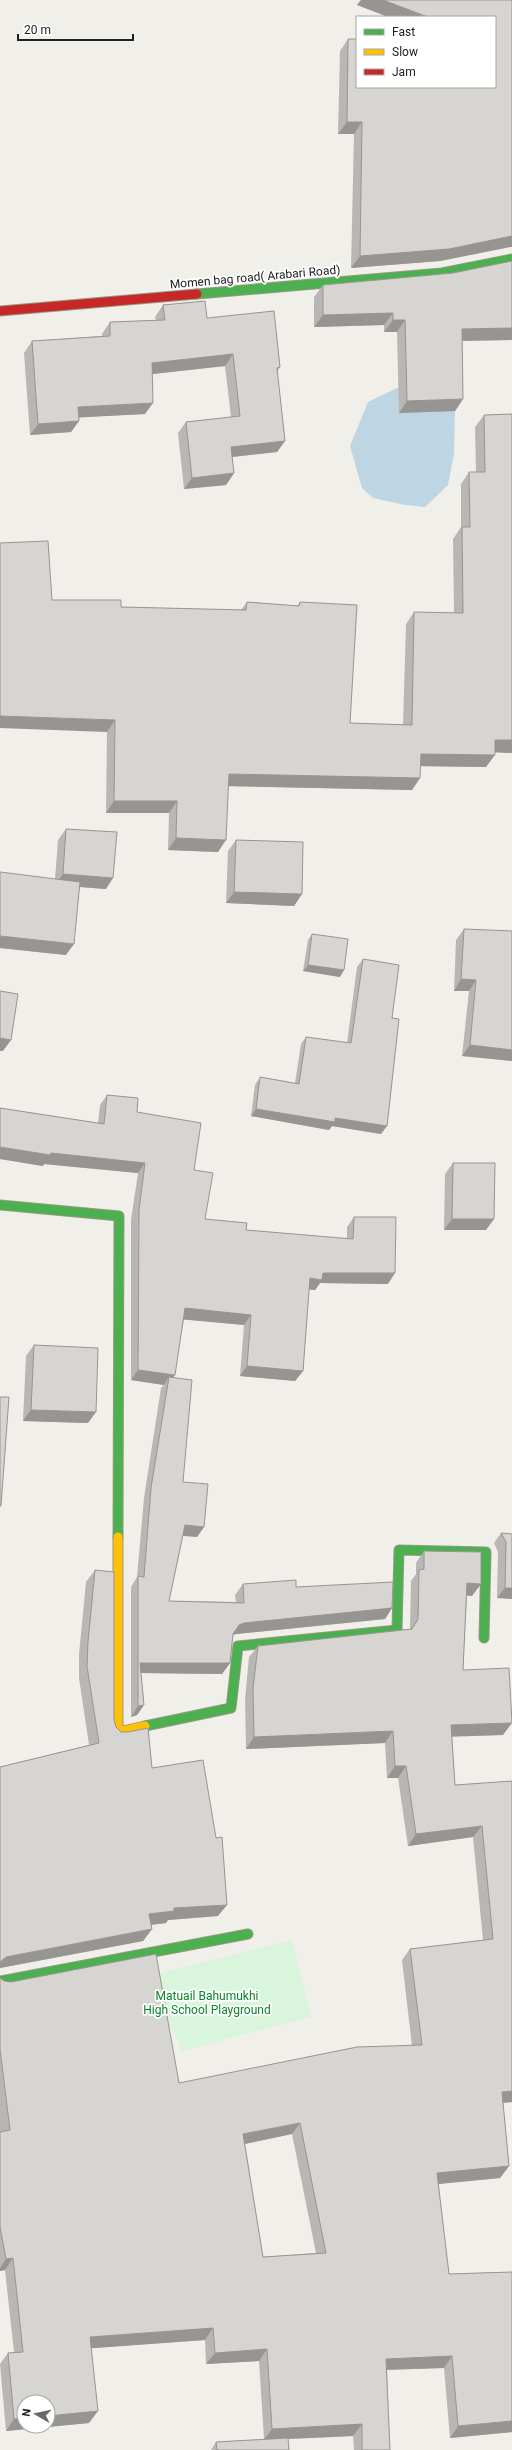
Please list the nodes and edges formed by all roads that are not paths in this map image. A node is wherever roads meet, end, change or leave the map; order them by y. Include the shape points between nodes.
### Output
1 (512, 259) edge
2 (0, 311) edge
3 (0, 1205) edge
4 (484, 1638) dead end
5 (248, 1934) dead end
6 (0, 1981) edge

1 - 2 street, Momen bag road( Arabari Road) via 442,273
3 - 4 street via 119,1216 118,1732 231,1708 238,1646 397,1630 399,1550 486,1552
5 - 6 street

